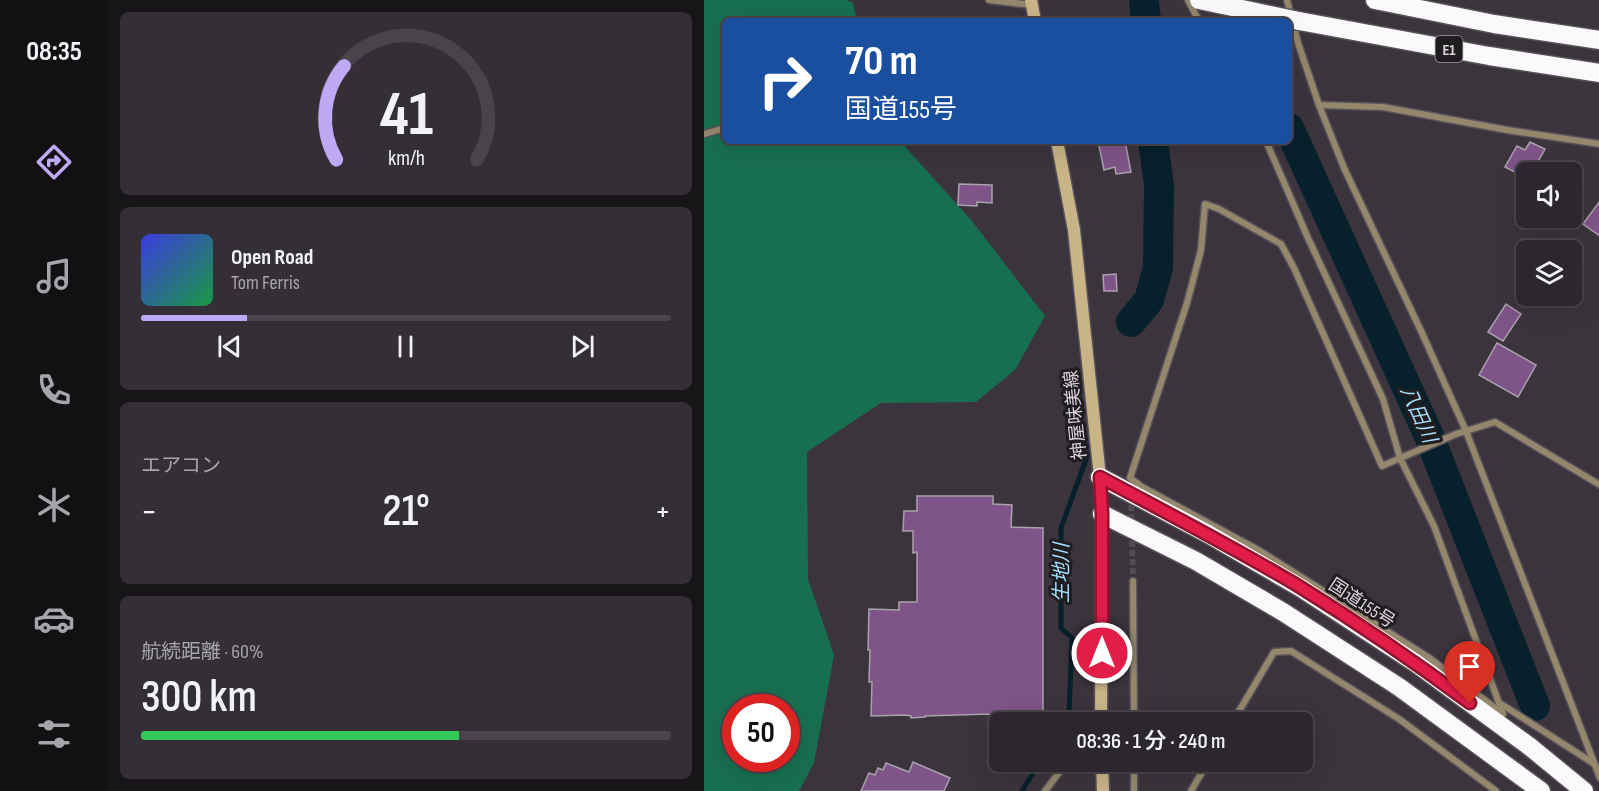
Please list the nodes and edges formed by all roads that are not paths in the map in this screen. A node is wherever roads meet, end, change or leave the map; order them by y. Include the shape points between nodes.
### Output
1 (989, 0) edge
2 (1188, 0) edge
3 (1199, 0) edge
4 (1287, 0) edge
5 (1375, 0) edge
6 (1032, 3) edge
7 (1034, 18) edge
8 (1197, 18) edge
9 (1285, 18) edge
10 (1292, 18) edge
11 (1292, 20) edge
12 (1292, 20) edge
13 (1600, 40) edge
14 (1600, 73) edge
15 (1319, 105) junction
16 (722, 129) edge
17 (704, 134) edge
18 (1058, 144) edge
19 (1267, 144) edge
20 (1600, 144) edge
21 (1466, 431) junction
22 (1403, 456) junction
23 (1100, 477) junction
24 (1600, 485) edge
25 (1102, 514) junction
26 (1133, 581) tunnel mouth
27 (1500, 704) junction
28 (1101, 712) edge
29 (1134, 712) edge
30 (1239, 712) edge
31 (1504, 721) junction
32 (1594, 763) junction
33 (1059, 772) edge
34 (1102, 772) edge
35 (1134, 772) edge
36 (1202, 772) edge
37 (1600, 778) edge
38 (1044, 791) edge
39 (1103, 791) edge
40 (1134, 791) edge
41 (1191, 791) edge
42 (1496, 791) edge
43 (1541, 791) edge
44 (1584, 791) edge

1 - 6 street
2 - 8 street
3 - 9 highway, E1, bridge
4 - 10 street
5 - 13 highway, E1
6 - 7 main road
11 - 14 highway, E1, bridge
12 - 15 street
15 - 20 street via 1384,107
15 - 21 street via 1344,168
16 - 17 street
18 - 23 main road, 神屋味美線 via 1074,230
19 - 22 street via 1383,399
21 - 22 street
21 - 24 street via 1495,422
21 - 32 street
22 - 27 street via 1434,526
22 - 31 street via 1382,466 1281,244 1205,204 1201,250 1187,303 1130,478 1260,551 1418,651
23 - 25 main road, 神屋味美線
23 - 31 highway, 国道155号 via 1301,588
25 - 28 main road, 神屋味美線
25 - 43 highway via 1196,561 1283,612 1399,687
26 - 29 street
27 - 31 street
27 - 32 street
30 - 42 street via 1274,652 1291,651 1399,719
31 - 44 highway, 国道155号
32 - 37 street
33 - 38 street
34 - 39 main road
35 - 40 street
36 - 41 street

